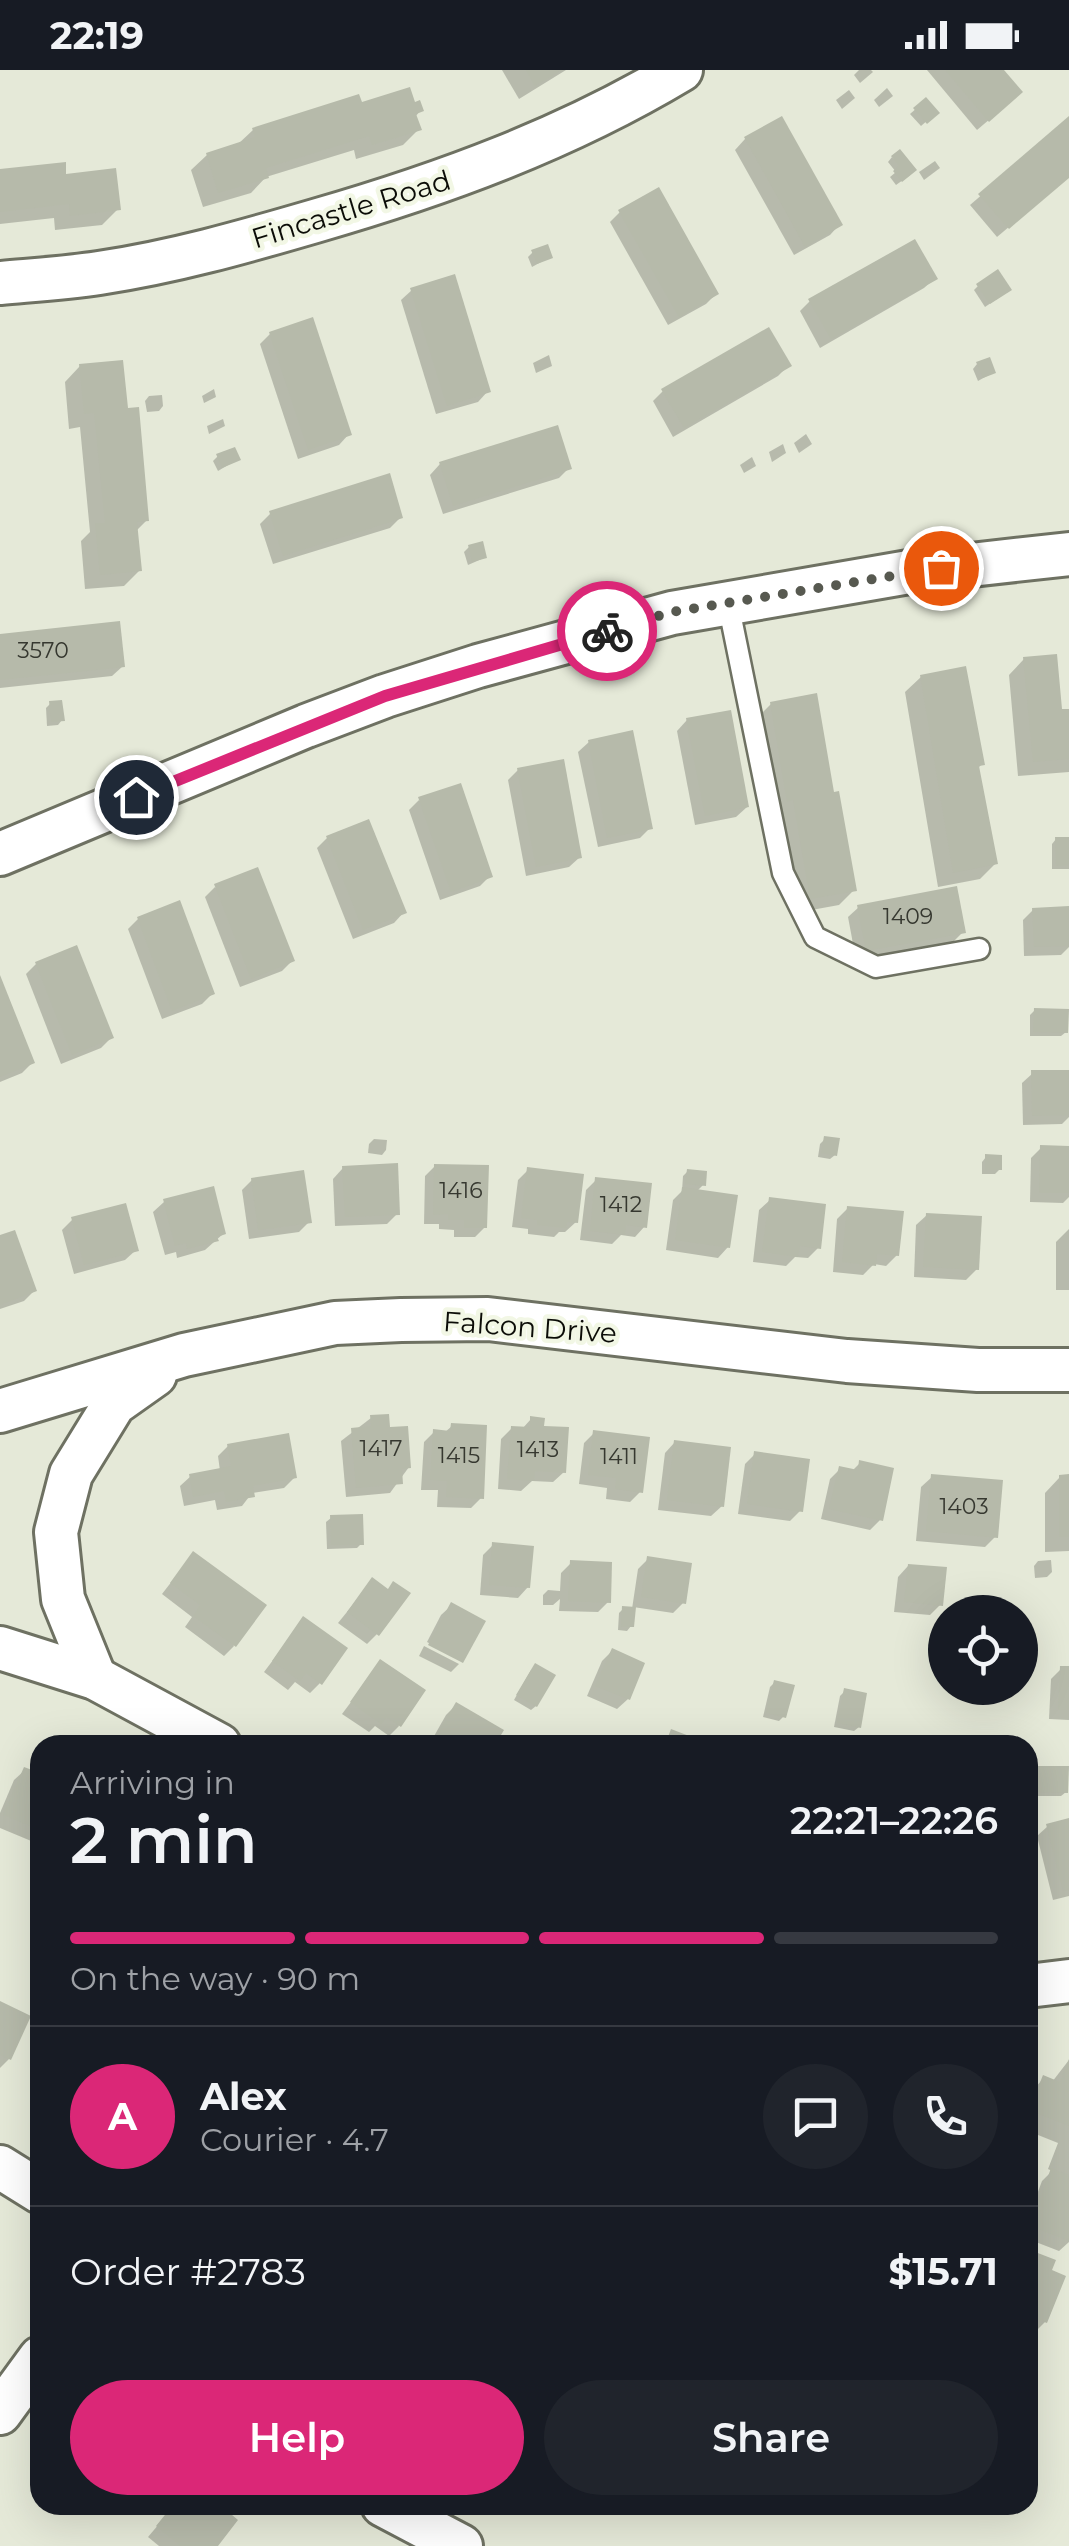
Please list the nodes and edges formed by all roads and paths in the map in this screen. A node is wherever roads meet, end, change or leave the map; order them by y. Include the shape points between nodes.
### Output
1 (682, 70) edge
2 (0, 283) edge
3 (1069, 554) edge
4 (728, 603) junction
5 (0, 854) edge
6 (979, 949) dead end
7 (184, 1355) junction
8 (1069, 1370) edge
9 (0, 1412) edge
10 (0, 1648) edge
11 (95, 1678) junction
12 (200, 1735) edge
13 (1069, 1981) edge
14 (1038, 1985) edge
15 (0, 2167) edge
16 (30, 2186) edge
17 (30, 2372) edge
18 (0, 2414) edge
19 (402, 2515) edge
20 (462, 2546) edge

1 - 2 street, Fincastle Road via 542,143 391,199 224,248 98,273
3 - 4 street
4 - 5 street via 672,612 385,696
4 - 6 lane via 783,874 815,937 876,967
7 - 8 street, Falcon Drive via 335,1323 488,1319 848,1362
7 - 9 street, Falcon Drive
7 - 11 street via 114,1404 71,1474 56,1532 63,1599
10 - 11 street
11 - 12 street
13 - 14 street
15 - 16 street
17 - 18 street
19 - 20 street

